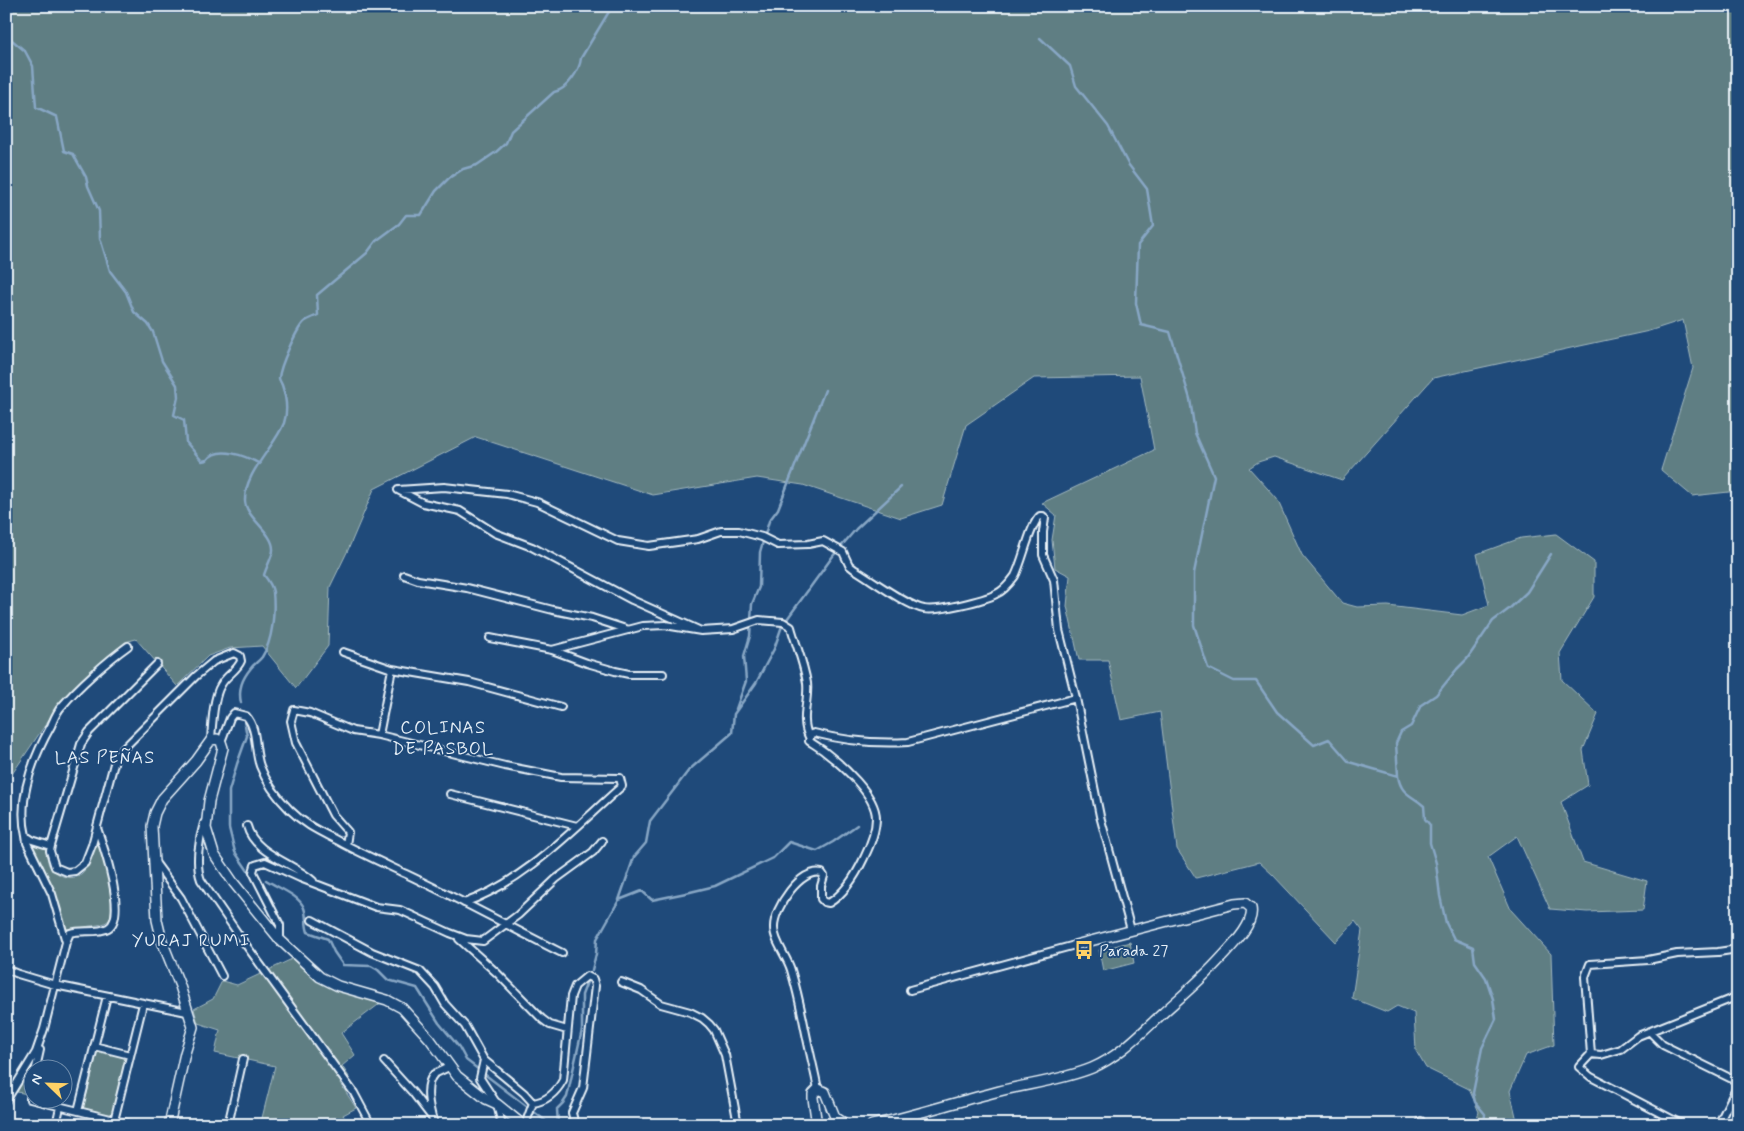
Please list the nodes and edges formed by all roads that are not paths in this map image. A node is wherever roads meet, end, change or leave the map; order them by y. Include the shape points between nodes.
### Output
1 (404, 576) dead end
2 (630, 630) junction
3 (701, 631) junction
4 (490, 638) dead end
5 (128, 646) dead end
6 (552, 650) junction
7 (343, 652) dead end
8 (157, 664) dead end
9 (392, 669) junction
10 (663, 674) dead end
11 (1076, 698) junction
12 (561, 707) dead end
13 (379, 735) junction
14 (809, 737) junction
15 (211, 740) junction
16 (221, 742) junction
17 (450, 794) dead end
18 (206, 817) junction
19 (97, 826) junction
20 (247, 826) dead end
21 (577, 826) junction
22 (26, 836) junction
23 (602, 841) dead end
24 (346, 845) junction
25 (51, 846) junction
26 (154, 861) junction
27 (316, 884) junction
28 (464, 903) junction
29 (312, 920) dead end
30 (506, 924) junction
31 (1131, 930) junction
32 (450, 933) junction
33 (280, 940) junction
34 (66, 942) junction
35 (1075, 945) joint
36 (1738, 950) edge
37 (562, 954) dead end
38 (6, 969) edge
39 (222, 976) dead end
40 (621, 982) dead end
41 (56, 985) junction
42 (910, 990) dead end
43 (107, 996) junction
44 (1738, 996) edge
45 (143, 1004) junction
46 (187, 1012) junction
47 (44, 1029) junction
48 (567, 1030) junction
49 (1650, 1032) junction
50 (94, 1046) junction
51 (1591, 1054) junction
52 (130, 1055) junction
53 (38, 1058) edge
54 (243, 1059) dead end
55 (484, 1060) junction
56 (384, 1061) dead end
57 (449, 1067) junction
58 (1738, 1084) edge
59 (818, 1089) junction
60 (6, 1101) edge
61 (497, 1104) junction
62 (533, 1104) junction
63 (60, 1108) edge
64 (64, 1108) edge
65 (78, 1111) junction
66 (114, 1122) edge
67 (433, 1122) edge
68 (1672, 1122) edge
69 (56, 1125) edge
70 (135, 1125) edge
71 (169, 1125) edge
72 (228, 1125) edge
73 (371, 1125) edge
74 (502, 1125) edge
75 (524, 1125) edge
76 (575, 1125) edge
77 (738, 1125) edge
78 (817, 1125) edge
79 (847, 1125) edge
80 (872, 1125) edge
81 (1683, 1125) edge
82 (1718, 1125) edge

1 - 2 street via 592,618
2 - 3 street via 665,626
2 - 6 street
3 - 11 street via 632,600 532,547 495,533 460,511 423,504 398,490 444,487 508,494 537,502 618,540 649,546 698,539 721,531 738,531 778,545 827,541 843,552 854,569 926,610 982,599 1000,592 1014,577 1035,521 1043,516 1043,555 1054,580 1058,630
3 - 14 street via 733,629 759,620 783,622 791,627 807,685 804,709
4 - 6 street
5 - 22 street via 61,707 43,740 32,764 26,794 23,822
6 - 10 street via 615,671
7 - 9 street
8 - 25 street via 81,744
9 - 12 street via 469,682
9 - 13 street
11 - 14 street via 908,742 874,743 814,733
11 - 31 street via 1100,816
13 - 21 street via 561,777 620,778 622,786
13 - 24 street via 353,731 310,713 294,710 291,721 296,743 333,815 348,832
14 - 59 street via 861,787 872,803 876,817 875,830 860,867 835,899 829,903 821,899 824,876 812,873 789,892 775,919 774,932 790,968 801,1006
15 - 16 street
15 - 19 street via 219,686 241,661 240,656 234,653 214,661 196,676 116,756
15 - 26 street via 158,804 152,826
16 - 18 street via 223,748
16 - 24 street via 230,718 234,714 246,716 253,725 260,765 275,792 302,821
17 - 21 street
18 - 33 street via 209,843 222,868
18 - 73 street via 201,832 201,880 354,1093
19 - 25 street via 85,863 75,871 67,872 55,867
19 - 34 street via 108,860 116,905 115,919 104,930 70,934
20 - 27 street via 255,842
21 - 28 street via 546,855 505,884
22 - 25 street
22 - 34 street via 52,894
23 - 30 street
24 - 28 street
26 - 39 street via 181,898
26 - 46 street via 157,920
27 - 32 street via 376,907 400,910
27 - 33 street via 265,862 255,865 254,872 280,924
28 - 30 street
29 - 55 street via 372,952 420,971 465,1026
30 - 32 street via 483,941
30 - 37 street
31 - 35 street
31 - 80 street via 1240,903 1248,905 1252,913 1248,924 1210,971 1137,1037 1092,1068
32 - 48 street via 476,953 542,1019
33 - 57 street via 320,977 402,1008 430,1039
34 - 41 street
35 - 42 street
36 - 51 street via 1590,964 1585,977
38 - 41 street
40 - 77 street via 641,990 661,1004 690,1012 709,1024 725,1055
41 - 43 street
41 - 47 street
43 - 45 street
43 - 50 street
44 - 49 street
45 - 46 street
45 - 52 street
46 - 71 street via 193,1027
47 - 53 street
47 - 60 street via 28,1067
48 - 62 street via 563,1080 549,1098
48 - 76 street via 575,986 585,976 591,976 595,986 583,1088 572,1113
49 - 51 street via 1638,1036 1621,1049 1601,1055
49 - 58 street via 1663,1044
50 - 52 street
50 - 65 street
51 - 68 street via 1579,1066 1591,1077
52 - 66 street
54 - 72 street
55 - 61 street via 481,1082
55 - 62 street
56 - 67 street via 413,1093
57 - 61 street via 468,1087
57 - 67 street via 430,1078 428,1091
58 - 82 street
59 - 78 street via 813,1094
59 - 79 street via 825,1092 835,1116
61 - 74 street
61 - 75 street
62 - 75 street
63 - 69 street
64 - 65 street
65 - 66 street
66 - 70 street
68 - 81 street

